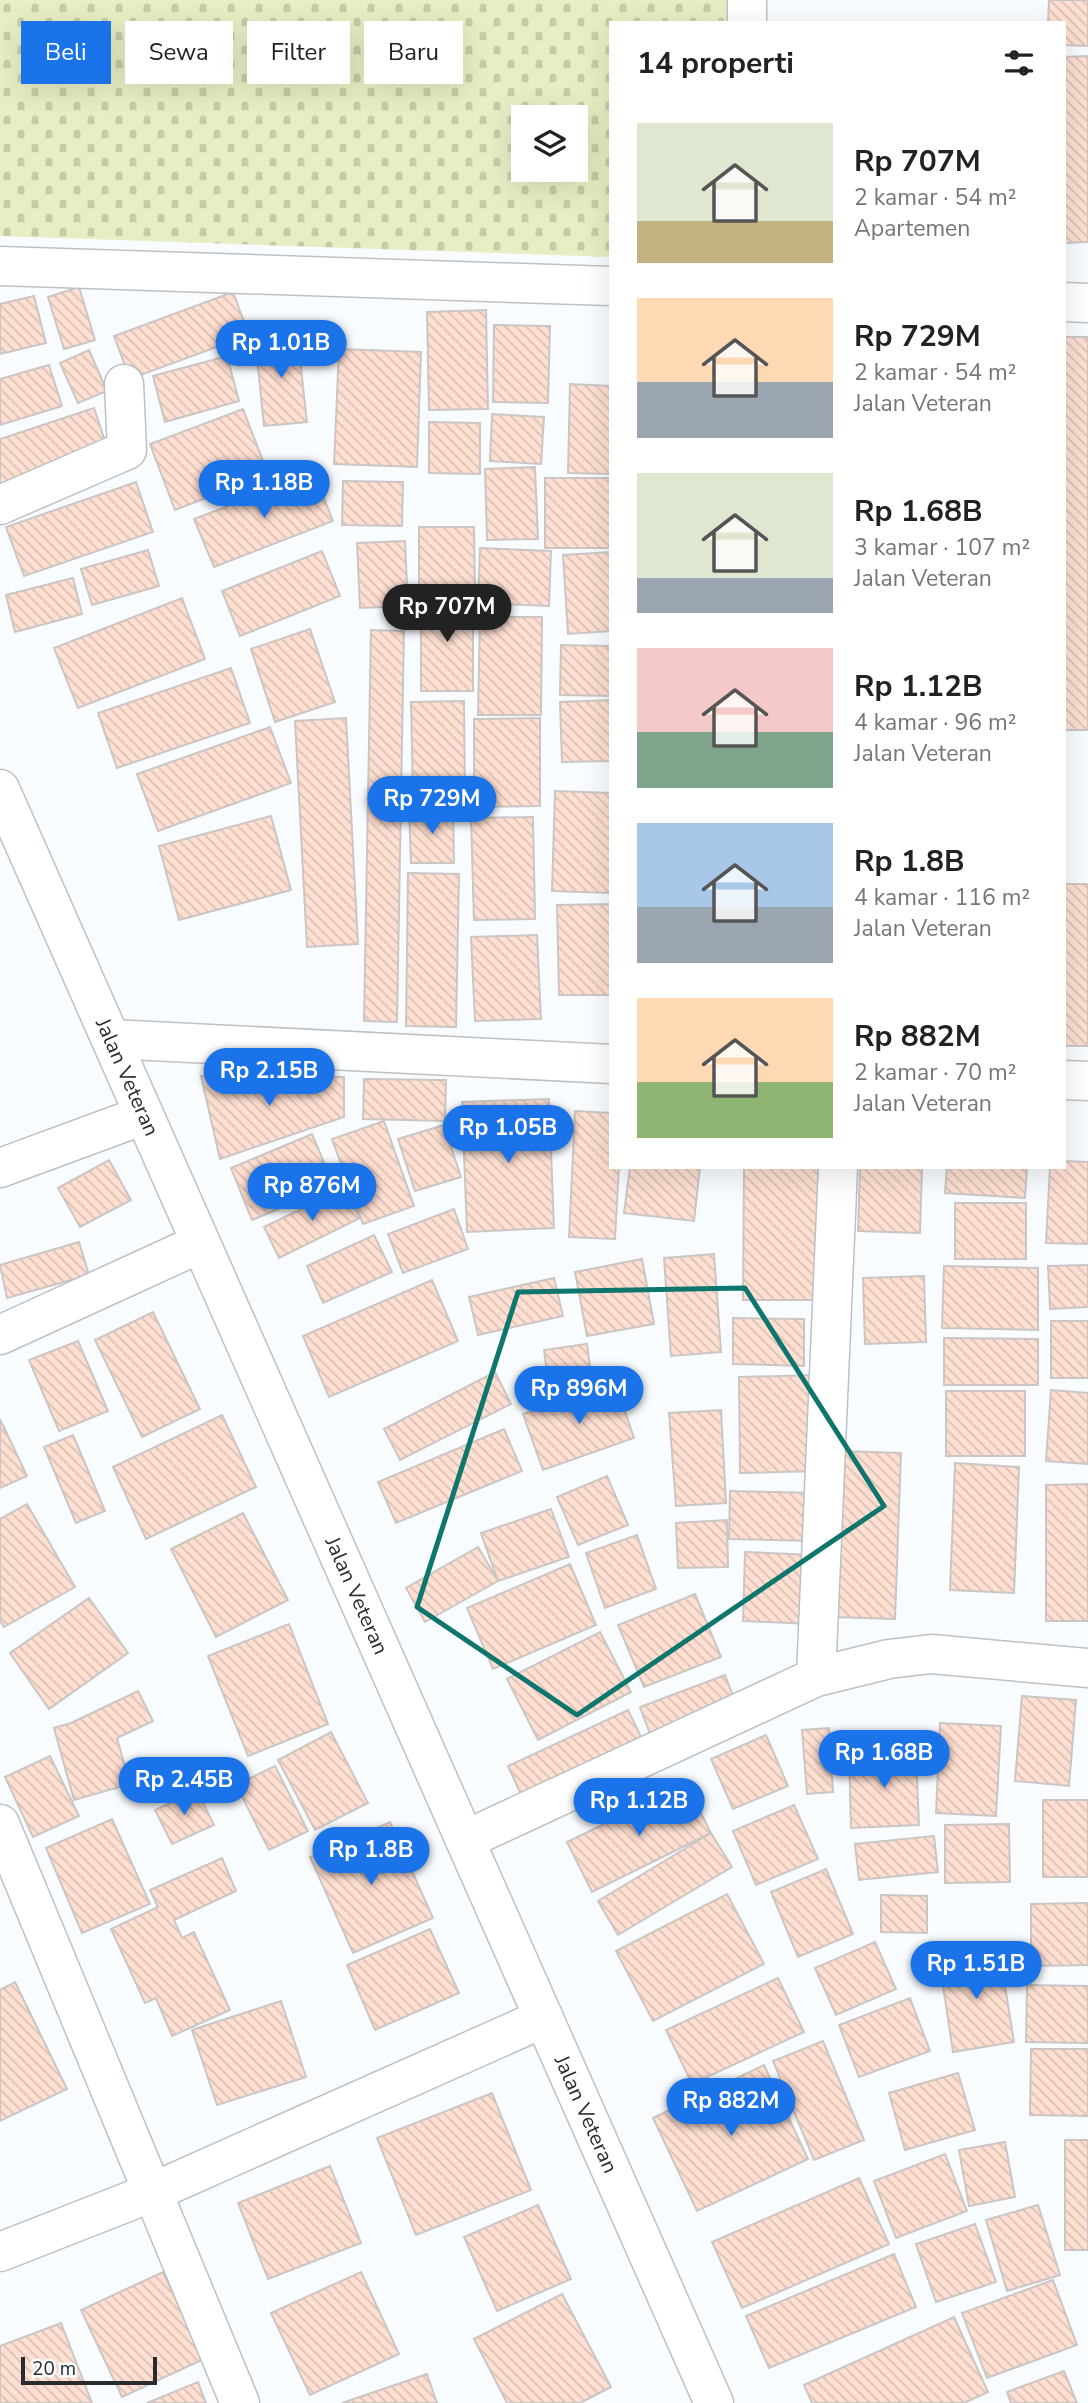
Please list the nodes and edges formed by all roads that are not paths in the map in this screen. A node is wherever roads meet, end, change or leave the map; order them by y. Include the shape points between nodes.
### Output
1 (747, 0) edge
2 (747, 21) edge
3 (0, 266) edge
4 (609, 286) edge
5 (1066, 302) edge
6 (1088, 303) edge
7 (124, 384) dead end
8 (0, 505) edge
9 (0, 789) edge
10 (111, 1039) junction
11 (609, 1064) edge
12 (1066, 1080) edge
13 (1088, 1081) edge
14 (144, 1115) junction
15 (0, 1168) edge
16 (838, 1169) edge
17 (201, 1243) junction
18 (0, 1335) edge
19 (1088, 1668) edge
20 (816, 1677) junction
21 (0, 1824) edge
22 (465, 1840) junction
23 (544, 2018) junction
24 (153, 2192) junction
25 (0, 2252) edge
26 (240, 2403) edge
27 (714, 2403) edge

1 - 2 street
3 - 4 street
5 - 6 street
7 - 8 street via 127,450
9 - 10 street, Jalan Veteran
10 - 11 street
10 - 14 street, Jalan Veteran
12 - 13 street
14 - 15 street
14 - 17 street, Jalan Veteran
16 - 20 street
17 - 18 street
17 - 22 street, Jalan Veteran
19 - 20 street via 931,1654
20 - 22 street
21 - 24 street
22 - 23 street, Jalan Veteran
23 - 24 street
23 - 27 street, Jalan Veteran
24 - 25 street
24 - 26 street

